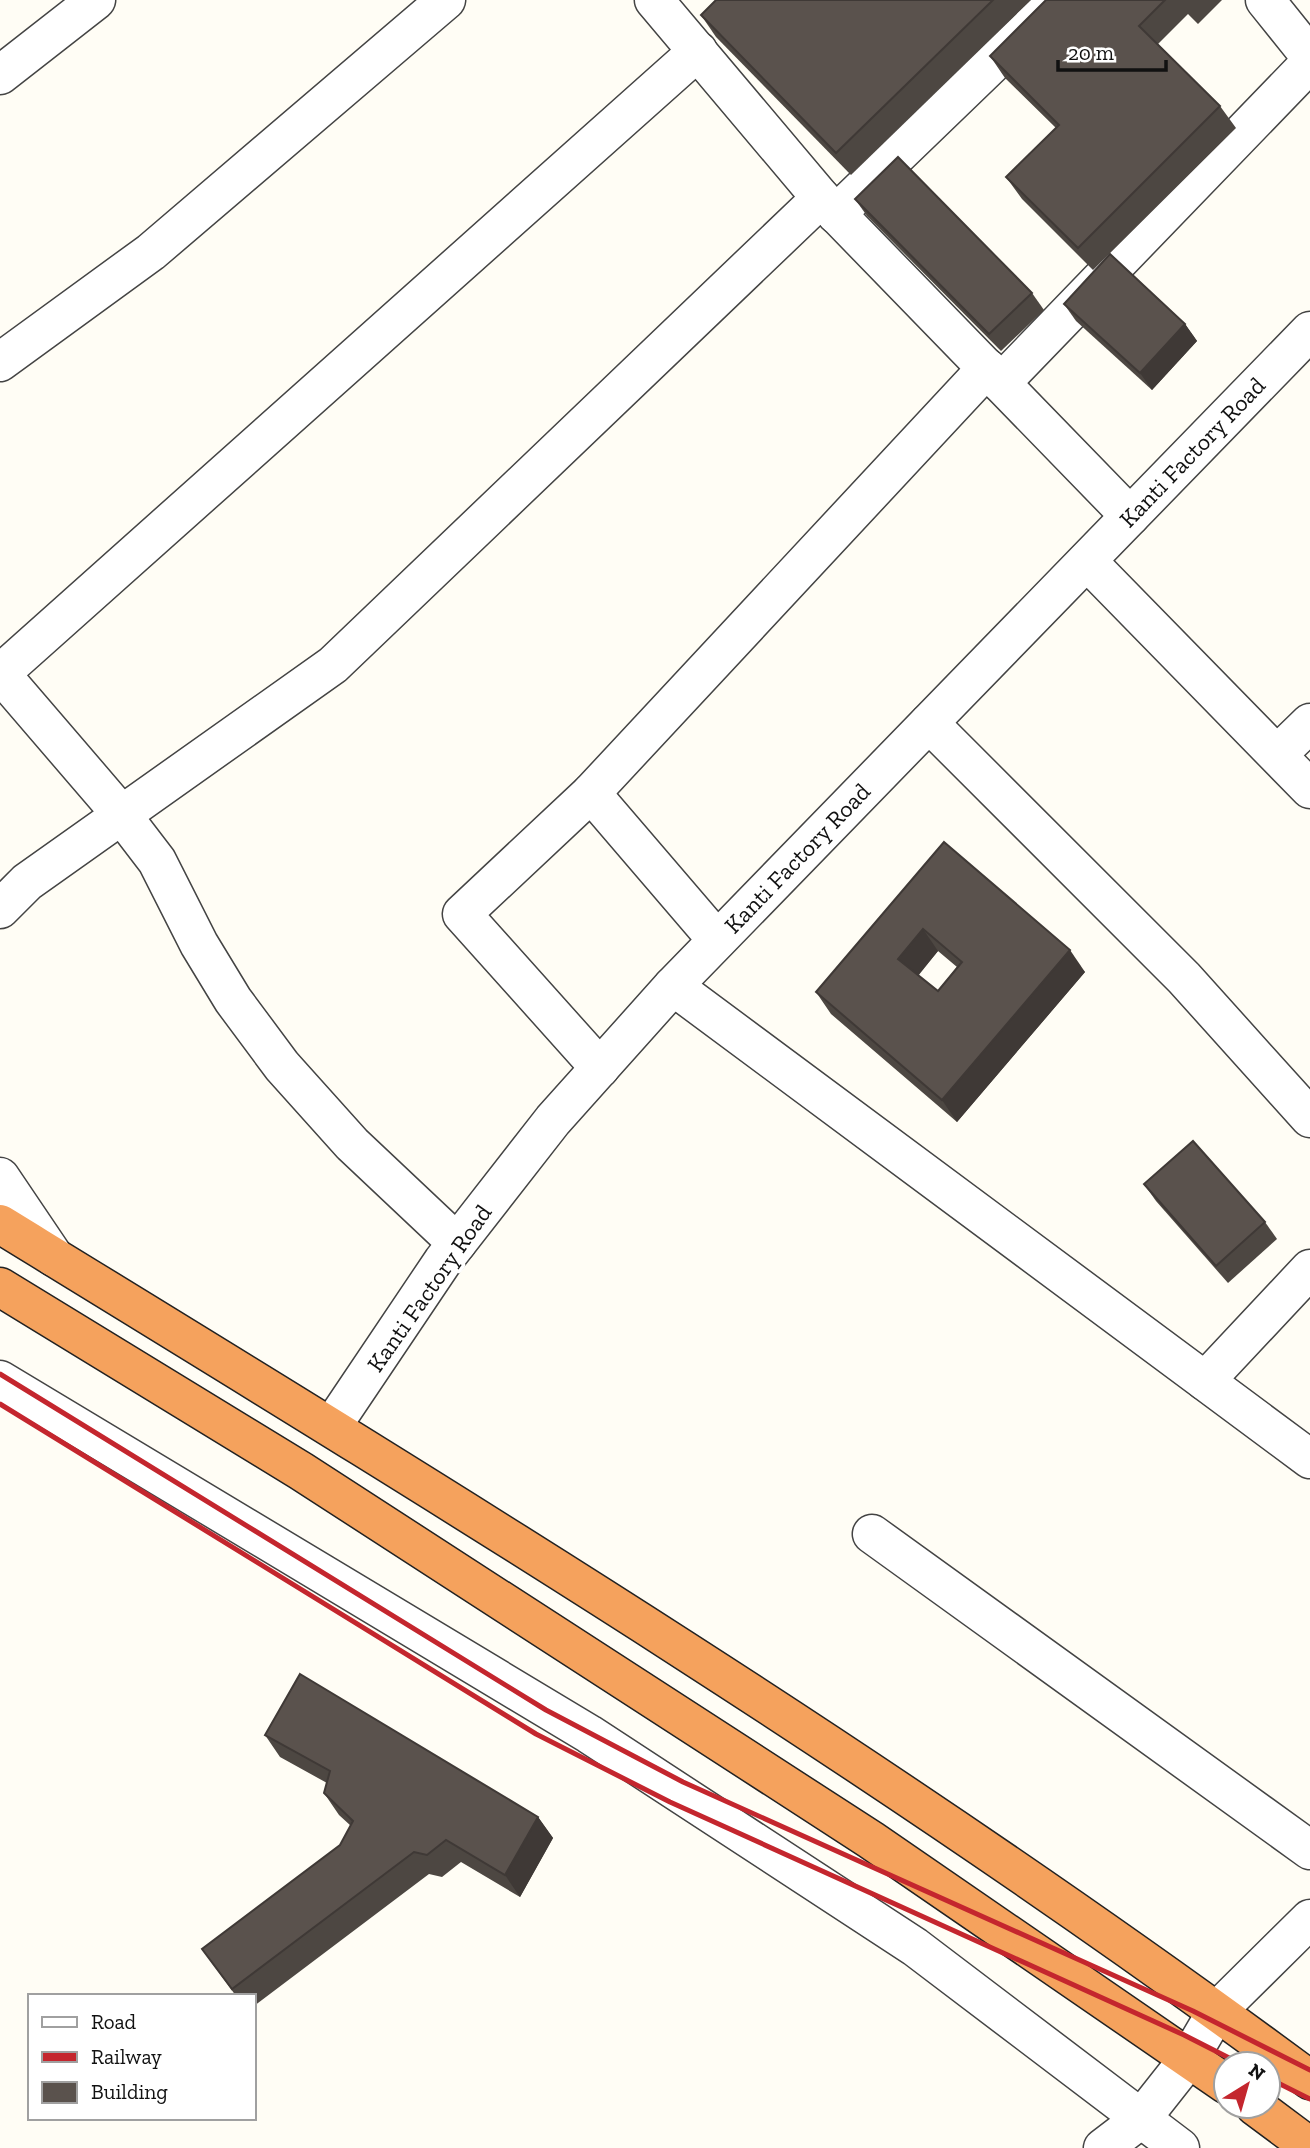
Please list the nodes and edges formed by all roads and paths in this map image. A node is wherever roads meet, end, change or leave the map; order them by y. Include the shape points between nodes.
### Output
1 (96, 0) edge
2 (446, 0) edge
3 (654, 0) edge
4 (1058, 0) edge
5 (1265, 0) edge
6 (697, 31) junction
7 (1310, 56) edge
8 (1310, 63) edge
9 (0, 75) edge
10 (829, 206) junction
11 (1310, 331) edge
12 (0, 362) edge
13 (994, 376) junction
14 (1130, 516) junction
15 (1087, 561) junction
16 (0, 673) edge
17 (929, 723) junction
18 (1310, 723) edge
19 (1278, 754) junction
20 (1310, 789) edge
21 (591, 793) junction
22 (121, 814) junction
23 (0, 909) edge
24 (717, 940) junction
25 (673, 986) junction
26 (600, 1068) junction
27 (1310, 1118) edge
28 (0, 1177) edge
29 (0, 1224) edge
30 (457, 1243) junction
31 (54, 1257) junction
32 (1310, 1269) edge
33 (0, 1287) edge
34 (0, 1380) edge
35 (1205, 1381) junction
36 (332, 1426) junction
37 (1310, 1459) edge
38 (872, 1534) dead end
39 (1310, 1850) edge
40 (1310, 1919) edge
41 (1217, 2011) junction
42 (1190, 2057) junction
43 (1212, 2074) edge
44 (1310, 2080) edge
45 (1141, 2119) junction
46 (1274, 2120) edge
47 (1310, 2147) edge
48 (1103, 2148) edge
49 (1180, 2148) edge

1 - 9 street
2 - 12 street via 151,252
3 - 6 street
4 - 10 street
5 - 7 street
6 - 10 street
6 - 16 street
8 - 13 street
10 - 13 street
10 - 22 street via 333,665
11 - 14 street, Kanti Factory Road
13 - 14 street
13 - 21 street
14 - 15 street, Kanti Factory Road
15 - 17 street, Kanti Factory Road
15 - 19 street
16 - 22 street
17 - 24 street, Kanti Factory Road
17 - 27 street via 1184,978
18 - 19 street
19 - 20 street
21 - 24 street
21 - 26 street via 462,914
22 - 23 street via 27,882
22 - 30 street via 157,861 233,1000 282,1066 352,1144
24 - 25 street, Kanti Factory Road
25 - 26 street, Kanti Factory Road
25 - 35 street
26 - 30 street, Kanti Factory Road
28 - 31 street
29 - 31 highway
30 - 36 street, Kanti Factory Road
31 - 36 highway
32 - 35 street
33 - 42 highway via 301,1471 848,1825
34 - 45 street via 601,1741 915,1947
35 - 37 street
36 - 41 highway via 905,1794
38 - 39 street
40 - 41 street
41 - 42 street
41 - 44 highway
42 - 43 highway
42 - 45 street
45 - 48 street
45 - 49 street
46 - 47 highway

